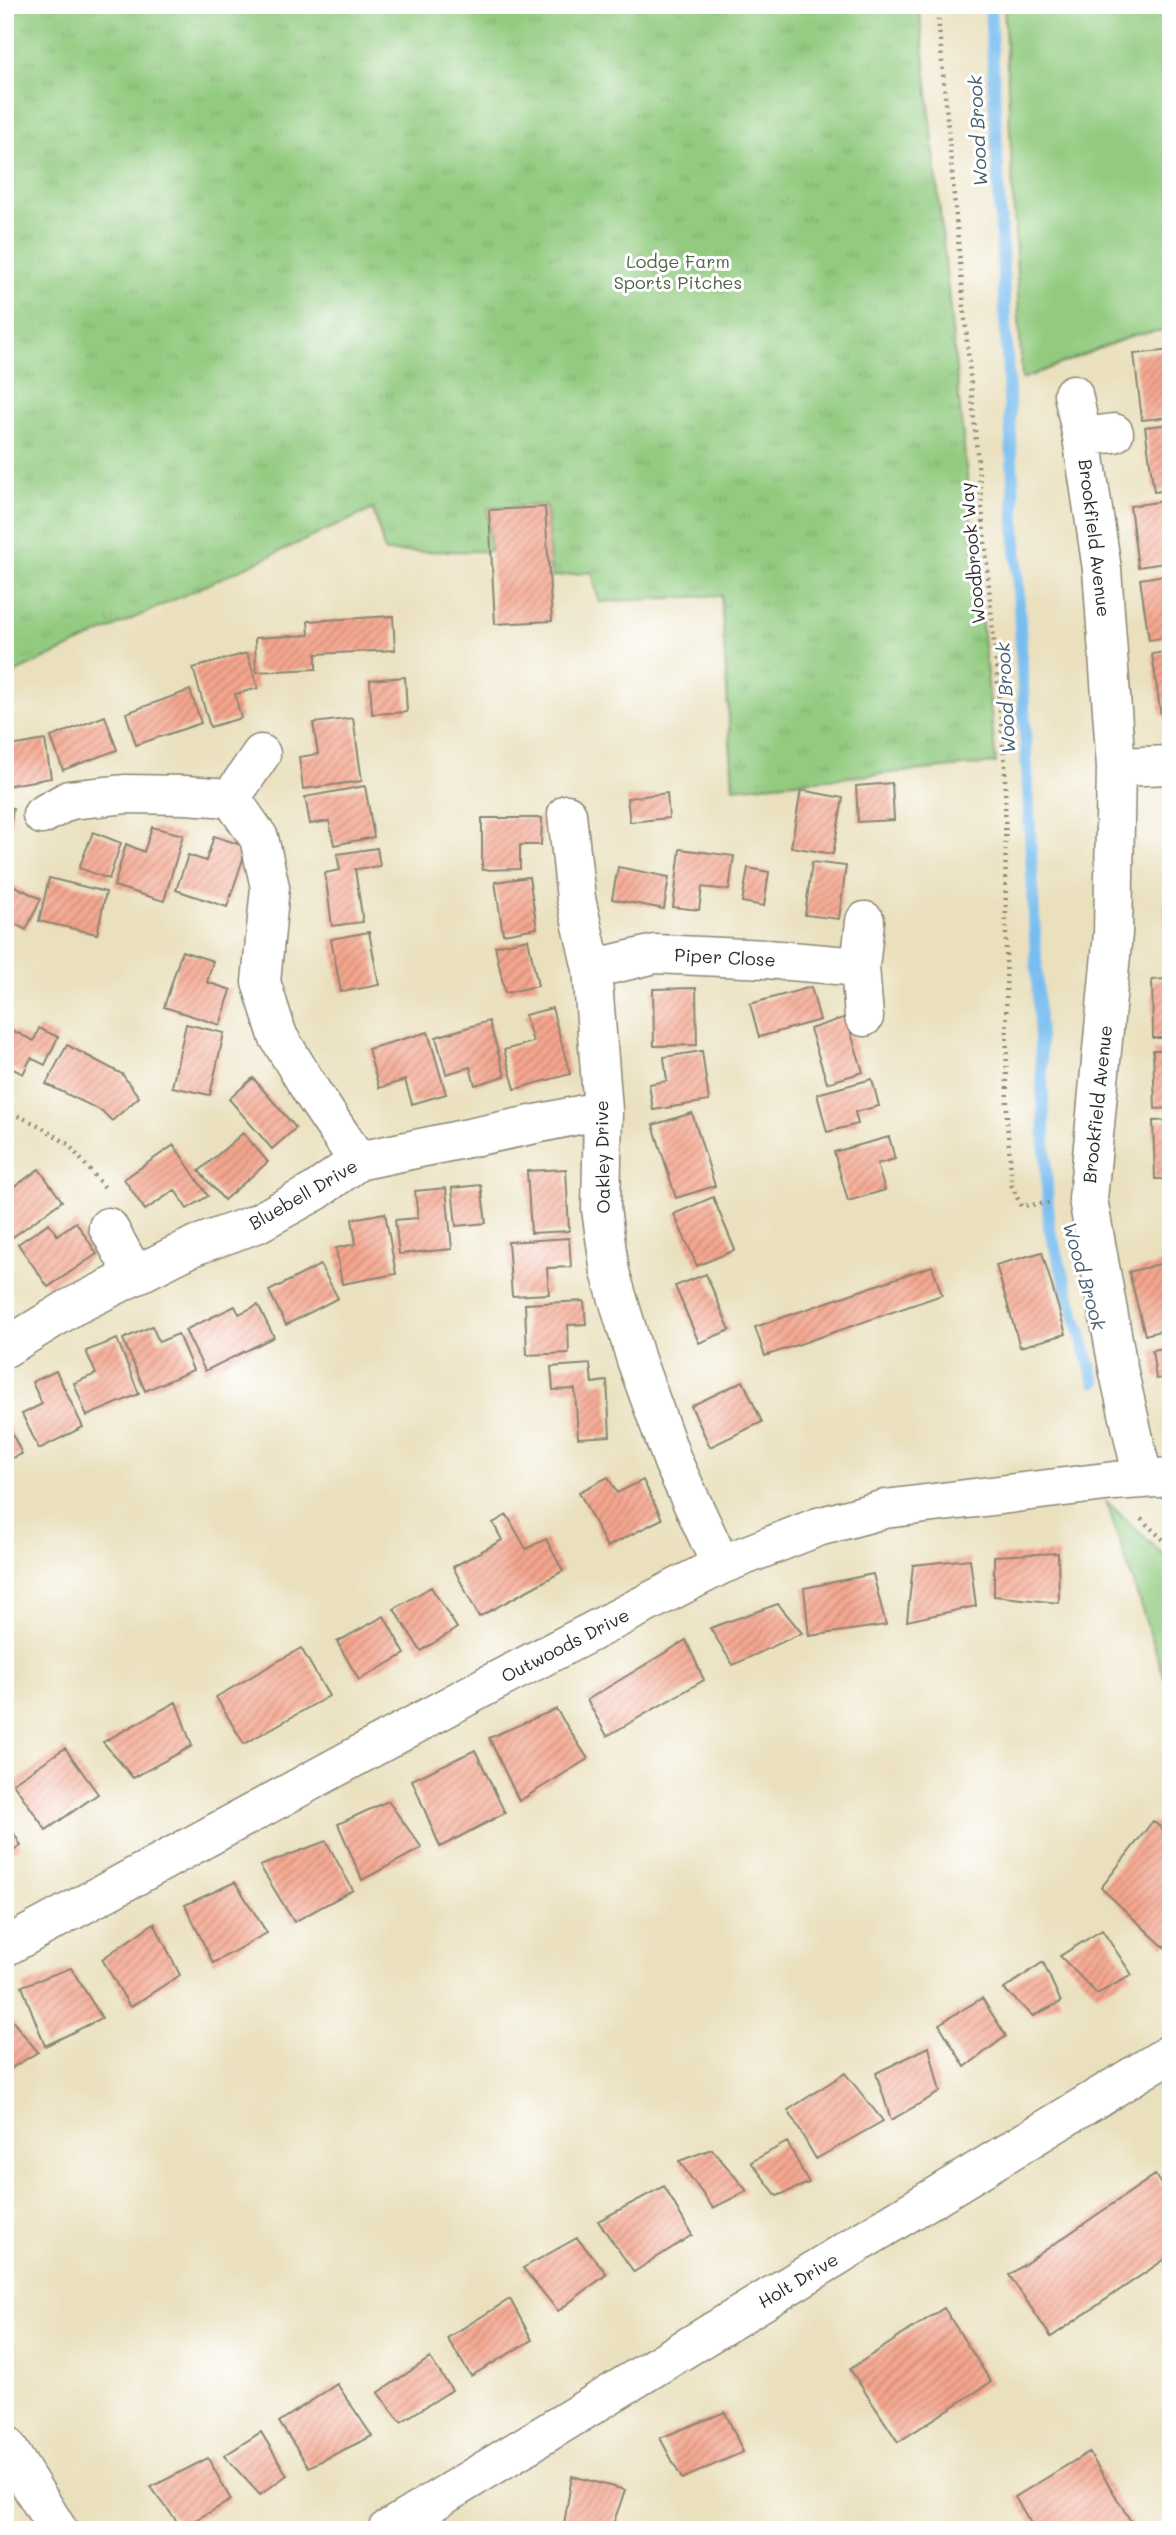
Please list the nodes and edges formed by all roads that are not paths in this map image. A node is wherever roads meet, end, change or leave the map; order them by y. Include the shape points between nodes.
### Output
1 (1073, 394) dead end
2 (261, 754) dead end
3 (1171, 765) edge
4 (1116, 767) junction
5 (231, 798) junction
6 (567, 814) dead end
7 (42, 816) dead end
8 (865, 921) dead end
9 (860, 967) junction
10 (592, 969) junction
11 (864, 1017) dead end
12 (603, 1111) junction
13 (358, 1161) junction
14 (108, 1227) road end
15 (135, 1276) junction
16 (5, 1348) edge
17 (1157, 1478) edge
18 (721, 1565) junction
19 (5, 1947) edge
20 (1171, 2053) edge
21 (5, 2444) edge
22 (432, 2519) edge
23 (58, 2530) edge
24 (387, 2530) edge

1 - 4 street, Brookfield Avenue via 1098,435
2 - 5 street
3 - 4 street
4 - 17 street, Brookfield Avenue via 1113,933 1088,1199 1119,1373
5 - 7 street via 126,794 69,800
5 - 13 street via 259,838 270,887 261,982 278,1036
6 - 10 street, Oakley Drive via 576,899
8 - 9 street
9 - 10 street, Piper Close via 655,954
9 - 11 street
10 - 12 street, Oakley Drive
12 - 13 street, Bluebell Drive
12 - 18 street, Oakley Drive via 601,1209 610,1272 673,1462
13 - 15 street, Bluebell Drive via 256,1224 194,1246
14 - 15 street
15 - 16 street, Bluebell Drive
17 - 18 street, Outwoods Drive via 885,1509 818,1527
18 - 19 street, Outwoods Drive via 488,1685
20 - 22 street, Holt Drive
21 - 23 street
22 - 24 street, Holt Drive

